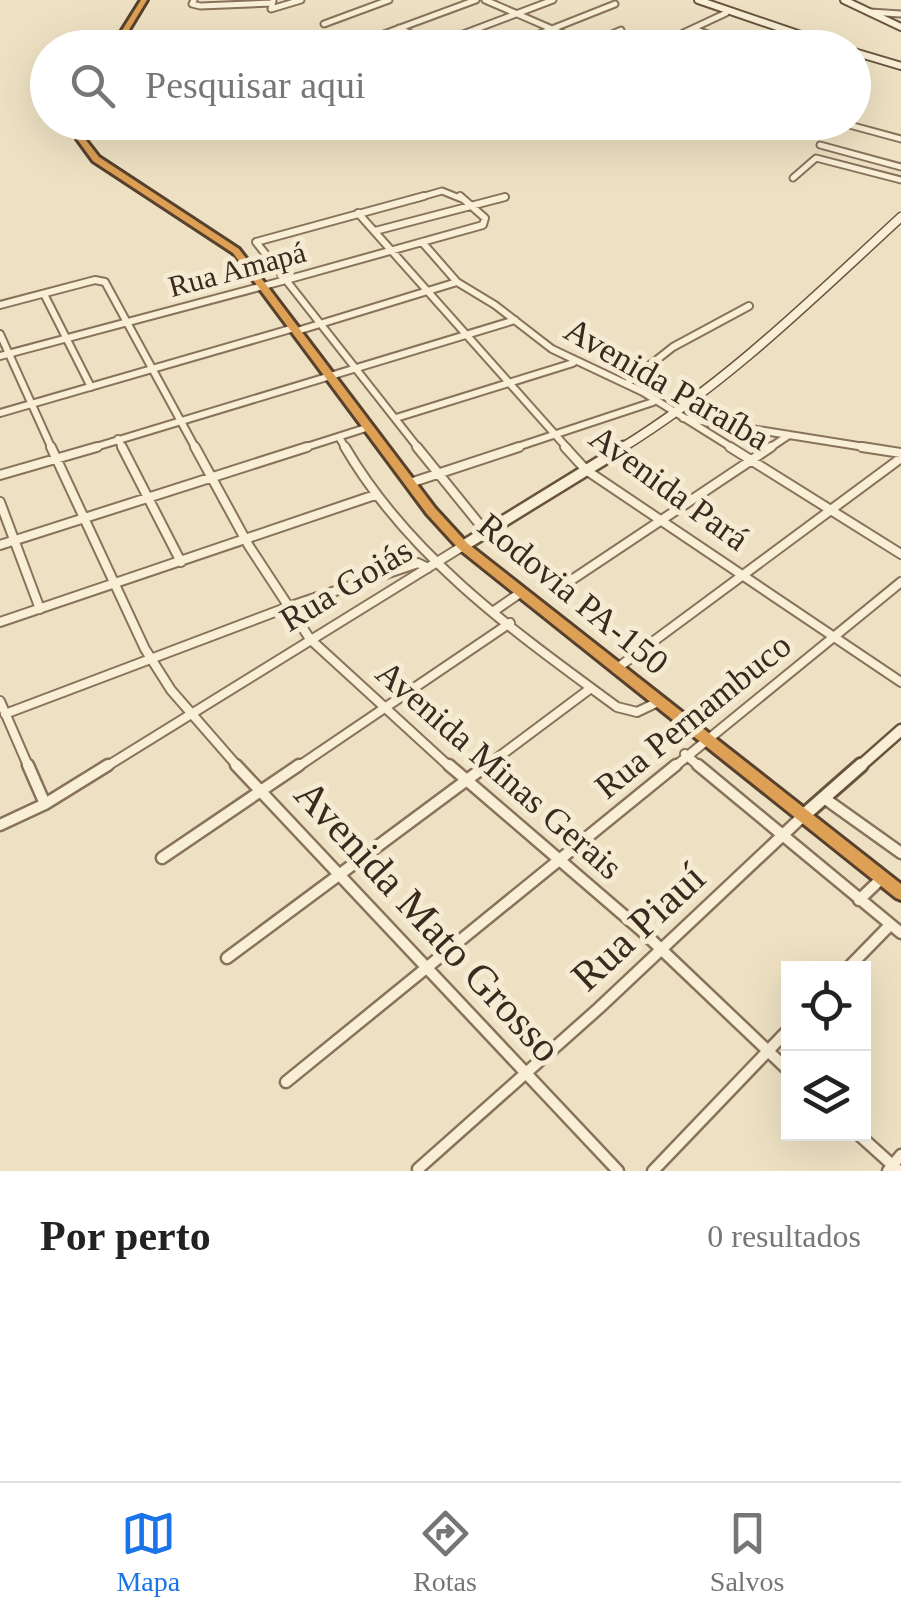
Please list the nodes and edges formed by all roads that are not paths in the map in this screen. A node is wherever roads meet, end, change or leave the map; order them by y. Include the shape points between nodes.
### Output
1 (144, 0) edge
2 (194, 0) edge
3 (302, 0) edge
4 (476, 0) edge
5 (485, 0) edge
6 (552, 0) edge
7 (689, 0) edge
8 (698, 0) edge
9 (844, 0) edge
10 (389, 1) edge
11 (232, 2) edge
12 (272, 4) edge
13 (615, 4) dead end
14 (870, 12) junction
15 (726, 13) junction
16 (516, 14) junction
17 (901, 14) edge
18 (324, 24) dead end
19 (901, 27) edge
20 (399, 28) junction
21 (552, 29) joint
22 (694, 29) edge
23 (125, 30) edge
24 (394, 30) edge
25 (403, 30) edge
26 (476, 30) edge
27 (775, 30) edge
28 (786, 30) edge
29 (871, 60) edge
30 (901, 67) edge
31 (871, 130) edge
32 (901, 138) edge
33 (82, 140) edge
34 (820, 145) dead end
35 (901, 167) edge
36 (793, 178) dead end
37 (901, 180) edge
38 (505, 198) dead end
39 (472, 206) junction
40 (358, 212) junction
41 (901, 218) edge
42 (375, 232) junction
43 (422, 242) junction
44 (391, 250) junction
45 (286, 280) junction
46 (457, 282) junction
47 (264, 286) junction
48 (427, 291) junction
49 (44, 294) junction
50 (0, 306) edge
51 (749, 306) dead end
52 (514, 320) junction
53 (128, 322) junction
54 (322, 323) junction
55 (295, 330) junction
56 (0, 334) edge
57 (466, 335) junction
58 (67, 338) junction
59 (4, 354) edge
60 (574, 362) junction
61 (154, 369) junction
62 (357, 370) junction
63 (333, 378) junction
64 (509, 383) junction
65 (626, 384) junction
66 (90, 387) junction
67 (653, 402) junction
68 (30, 404) junction
69 (0, 413) edge
70 (680, 416) junction
71 (396, 418) junction
72 (182, 420) junction
73 (369, 427) junction
74 (789, 435) junction
75 (554, 436) junction
76 (340, 437) junction
77 (118, 439) junction
78 (901, 455) edge
79 (54, 458) junction
80 (751, 460) junction
81 (586, 470) junction
82 (0, 475) edge
83 (437, 475) junction
84 (215, 478) junction
85 (410, 483) junction
86 (375, 495) junction
87 (147, 499) junction
88 (0, 502) edge
89 (832, 510) junction
90 (83, 519) junction
91 (661, 520) junction
92 (485, 531) junction
93 (246, 539) junction
94 (14, 541) junction
95 (0, 546) edge
96 (463, 546) junction
97 (901, 554) edge
98 (180, 562) junction
99 (433, 565) junction
100 (743, 575) junction
101 (901, 582) edge
102 (567, 583) dead end
103 (113, 584) junction
104 (520, 593) junction
105 (40, 608) junction
106 (288, 608) junction
107 (494, 612) junction
108 (0, 622) edge
109 (510, 623) junction
110 (834, 637) junction
111 (310, 639) junction
112 (151, 659) junction
113 (616, 669) junction
114 (901, 682) edge
115 (591, 688) junction
116 (0, 701) edge
117 (658, 702) junction
118 (384, 708) junction
119 (6, 714) junction
120 (192, 714) junction
121 (901, 730) edge
122 (706, 739) junction
123 (685, 754) junction
124 (467, 782) junction
125 (262, 792) junction
126 (824, 798) junction
127 (44, 804) junction
128 (803, 816) junction
129 (0, 826) edge
130 (782, 839) junction
131 (901, 853) edge
132 (162, 858) dead end
133 (560, 859) junction
134 (342, 874) junction
135 (882, 878) junction
136 (901, 893) edge
137 (859, 900) junction
138 (890, 925) junction
139 (901, 933) edge
140 (658, 950) junction
141 (226, 958) dead end
142 (855, 961) edge
143 (426, 968) junction
144 (781, 1037) edge
145 (768, 1051) junction
146 (781, 1063) edge
147 (526, 1072) junction
148 (286, 1082) dead end
149 (866, 1141) edge
150 (895, 1166) edge
151 (418, 1169) edge
152 (618, 1171) edge
153 (653, 1171) edge

1 - 23 highway
2 - 11 street via 196,6
3 - 12 street
4 - 20 street
5 - 16 street
6 - 16 street
7 - 15 street
8 - 28 street
9 - 14 street
10 - 18 street
11 - 12 street
13 - 21 street
14 - 17 street
14 - 19 street
15 - 22 street
15 - 27 street
16 - 21 street
16 - 26 street
20 - 24 street
20 - 25 street
29 - 30 street
31 - 32 street
33 - 47 highway, Rodovia PA-150 via 96,159 225,241
34 - 35 street
36 - 37 street via 816,158
38 - 39 street
39 - 40 street via 454,191
39 - 42 street
39 - 43 street, Rua Amapá via 484,223
40 - 42 street, Avenida Pará
40 - 45 street via 256,241
41 - 70 street, Rua Goiás
42 - 44 street, Avenida Pará
43 - 44 street, Rua Amapá
43 - 46 street, Avenida Paraíba
44 - 45 street, Rua Amapá
44 - 48 street, Avenida Pará
45 - 47 street, Rua Amapá
45 - 54 street
46 - 48 street
46 - 52 street, Avenida Paraíba
47 - 53 street, Rua Amapá
47 - 55 highway, Rodovia PA-150
48 - 54 street
48 - 57 street, Avenida Pará
49 - 50 street
49 - 53 street via 103,280
49 - 58 street
51 - 65 street via 673,348
52 - 57 street
52 - 60 street, Avenida Paraíba
53 - 58 street, Rua Amapá
53 - 61 street
54 - 55 street
54 - 62 street
55 - 61 street
55 - 63 highway, Rodovia PA-150
56 - 59 street
57 - 62 street
57 - 64 street, Avenida Pará
58 - 59 street, Rua Amapá
58 - 66 street
59 - 68 street
60 - 64 street
60 - 65 street, Avenida Paraíba
61 - 66 street
61 - 72 street
62 - 63 street
62 - 71 street
63 - 72 street
63 - 73 highway, Rodovia PA-150
64 - 71 street
64 - 75 street, Avenida Pará
65 - 67 street, Avenida Paraíba
66 - 68 street
67 - 70 street, Avenida Paraíba
67 - 75 street
68 - 69 street
68 - 79 street
70 - 74 street
70 - 80 street, Avenida Paraíba
70 - 81 street, Rua Goiás
71 - 83 street
72 - 77 street
72 - 84 street, Avenida Minas Gerais
73 - 76 street
73 - 85 highway, Rodovia PA-150
74 - 78 street
74 - 80 street
75 - 81 street, Avenida Pará
75 - 83 street
76 - 84 street
76 - 86 street
77 - 79 street
77 - 87 street
78 - 89 street
79 - 82 street
79 - 90 street
80 - 89 street, Avenida Paraíba
80 - 91 street
81 - 91 street, Avenida Pará
81 - 92 street, Rua Goiás
83 - 85 street
83 - 92 street
84 - 87 street
84 - 93 street, Avenida Minas Gerais
85 - 96 highway, Rodovia PA-150
86 - 93 street
86 - 99 street
87 - 90 street
87 - 98 street
88 - 94 street
89 - 97 street, Avenida Paraíba
89 - 100 street
90 - 94 street
90 - 103 street
91 - 100 street, Avenida Pará
91 - 102 street
92 - 96 street, Rua Goiás
93 - 98 street
93 - 106 street, Avenida Minas Gerais
94 - 95 street
94 - 105 street
96 - 99 street, Rua Goiás
96 - 104 highway, Rodovia PA-150
98 - 103 street
99 - 106 street via 418,564
99 - 107 street
99 - 111 street, Rua Goiás
100 - 110 street, Avenida Pará
100 - 113 street
101 - 110 street, Rua Pernambuco
103 - 105 street
103 - 112 street, Avenida Mato Grosso
104 - 107 street
104 - 113 highway, Rodovia PA-150
105 - 108 street
106 - 111 street, Avenida Minas Gerais
106 - 112 street
107 - 109 street
109 - 115 street
109 - 118 street
110 - 114 street, Avenida Pará
110 - 122 street, Rua Pernambuco
111 - 118 street, Avenida Minas Gerais
111 - 120 street, Rua Goiás
112 - 119 street
112 - 120 street, Avenida Mato Grosso
113 - 117 highway, Rodovia PA-150
115 - 117 street via 630,712
115 - 124 street
116 - 119 street
117 - 122 highway, Rodovia PA-150
118 - 124 street, Avenida Minas Gerais
118 - 125 street
119 - 127 street
120 - 125 street, Avenida Mato Grosso
120 - 127 street, Rua Goiás
121 - 126 street, Rua Piauí
122 - 123 street, Rua Pernambuco
122 - 128 highway, Rodovia PA-150
123 - 130 street
123 - 133 street, Rua Pernambuco
124 - 133 street, Avenida Minas Gerais
124 - 134 street
125 - 132 street
125 - 134 street, Avenida Mato Grosso
126 - 128 street, Rua Piauí
126 - 131 street
127 - 129 street, Rua Goiás
128 - 130 street, Rua Piauí
128 - 135 highway, Rodovia PA-150
130 - 137 street
130 - 140 street, Rua Piauí
133 - 140 street, Avenida Minas Gerais
133 - 143 street, Rua Pernambuco
134 - 141 street
134 - 143 street, Avenida Mato Grosso
135 - 136 highway, Rodovia PA-150
135 - 137 street
137 - 138 street
138 - 139 street
138 - 142 street
140 - 145 street, Avenida Minas Gerais
140 - 147 street, Rua Piauí
143 - 147 street, Avenida Mato Grosso
143 - 148 street, Rua Pernambuco
144 - 145 street
145 - 146 street, Avenida Minas Gerais
145 - 153 street
147 - 151 street, Rua Piauí
147 - 152 street, Avenida Mato Grosso
149 - 150 street

